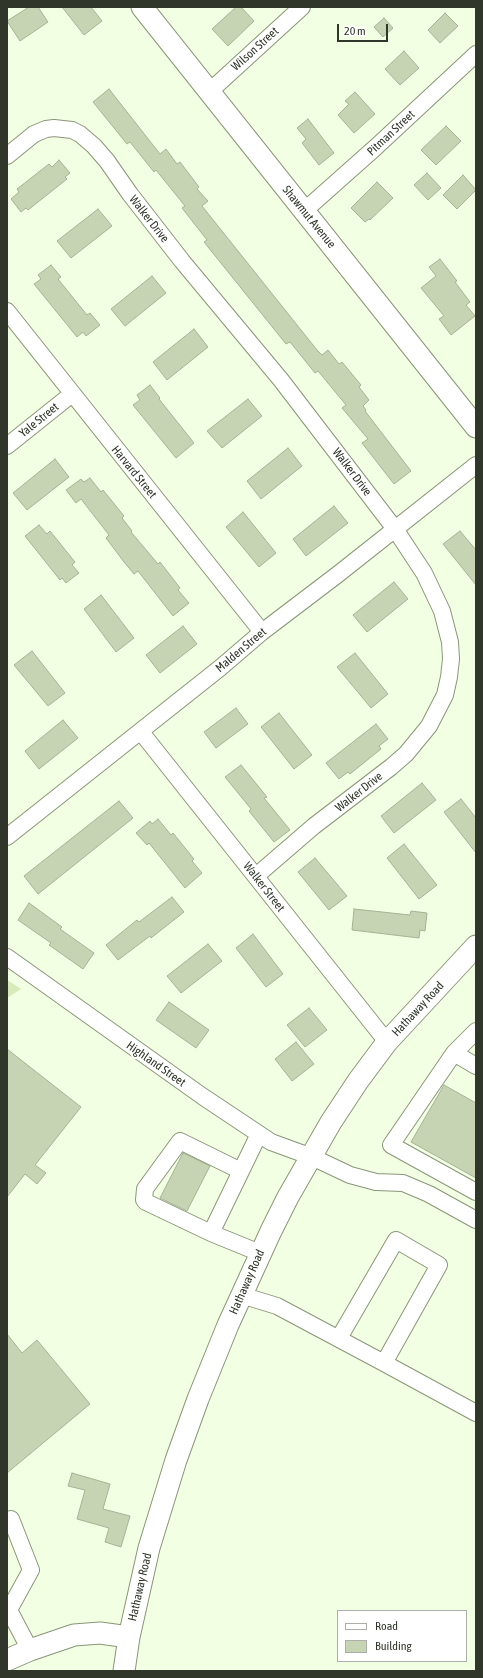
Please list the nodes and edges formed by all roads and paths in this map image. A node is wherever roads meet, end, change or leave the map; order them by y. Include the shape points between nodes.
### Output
1 (142, 7) edge
2 (302, 7) edge
3 (476, 54) edge
4 (209, 92) junction
5 (7, 156) edge
6 (304, 211) junction
7 (7, 311) edge
8 (72, 394) junction
9 (476, 427) edge
10 (7, 446) edge
11 (476, 465) edge
12 (395, 529) junction
13 (262, 632) junction
14 (141, 732) junction
15 (7, 837) edge
16 (256, 876) junction
17 (473, 956) edge
18 (7, 957) edge
19 (476, 1031) edge
20 (387, 1042) junction
21 (454, 1053) junction
22 (476, 1066) edge
23 (259, 1134) junction
24 (312, 1157) junction
25 (241, 1171) junction
26 (476, 1192) edge
27 (476, 1220) edge
28 (210, 1233) junction
29 (260, 1254) junction
30 (241, 1295) junction
31 (339, 1338) junction
32 (384, 1363) junction
33 (476, 1413) edge
34 (7, 1521) edge
35 (129, 1637) junction
36 (30, 1650) junction
37 (7, 1660) edge
38 (124, 1671) edge

1 - 4 main road, Shawmut Avenue
2 - 4 street, Wilson Street
3 - 6 street, Pitman Street
4 - 6 main road, Shawmut Avenue
5 - 12 street, Walker Drive via 34,134 54,128 72,130 94,146 182,261 281,380
6 - 9 main road, Shawmut Avenue
7 - 8 street, Harvard Street
8 - 10 street, Yale Street
8 - 13 street, Harvard Street
11 - 12 street, Malden Street
12 - 13 street, Malden Street
12 - 16 street, Walker Drive via 424,573 447,626 451,659 445,695 429,726 406,754 366,788 314,826
13 - 14 street, Malden Street
14 - 15 street, Malden Street
14 - 16 street, Walker Street
16 - 20 street, Walker Street
17 - 20 main road, Hathaway Road
18 - 23 street, Highland Street
19 - 21 street
20 - 24 main road, Hathaway Road via 331,1122
21 - 22 street
21 - 26 street via 391,1145
23 - 24 street, Highland Street via 272,1142
23 - 25 street
24 - 27 street, Highland Street via 350,1175 376,1182 403,1183
24 - 29 main road, Hathaway Road via 288,1197
25 - 28 street
25 - 28 street via 180,1142 145,1189 146,1202
28 - 29 street
29 - 30 main road, Hathaway Road
30 - 31 street via 277,1306
30 - 35 main road, Hathaway Road via 201,1391 174,1468 149,1548
31 - 32 street
31 - 32 street via 396,1240 439,1265
32 - 33 street
34 - 36 street via 11,1519 31,1570 9,1610
35 - 36 main road via 100,1633 74,1634
35 - 38 main road, Hathaway Road
36 - 37 main road

